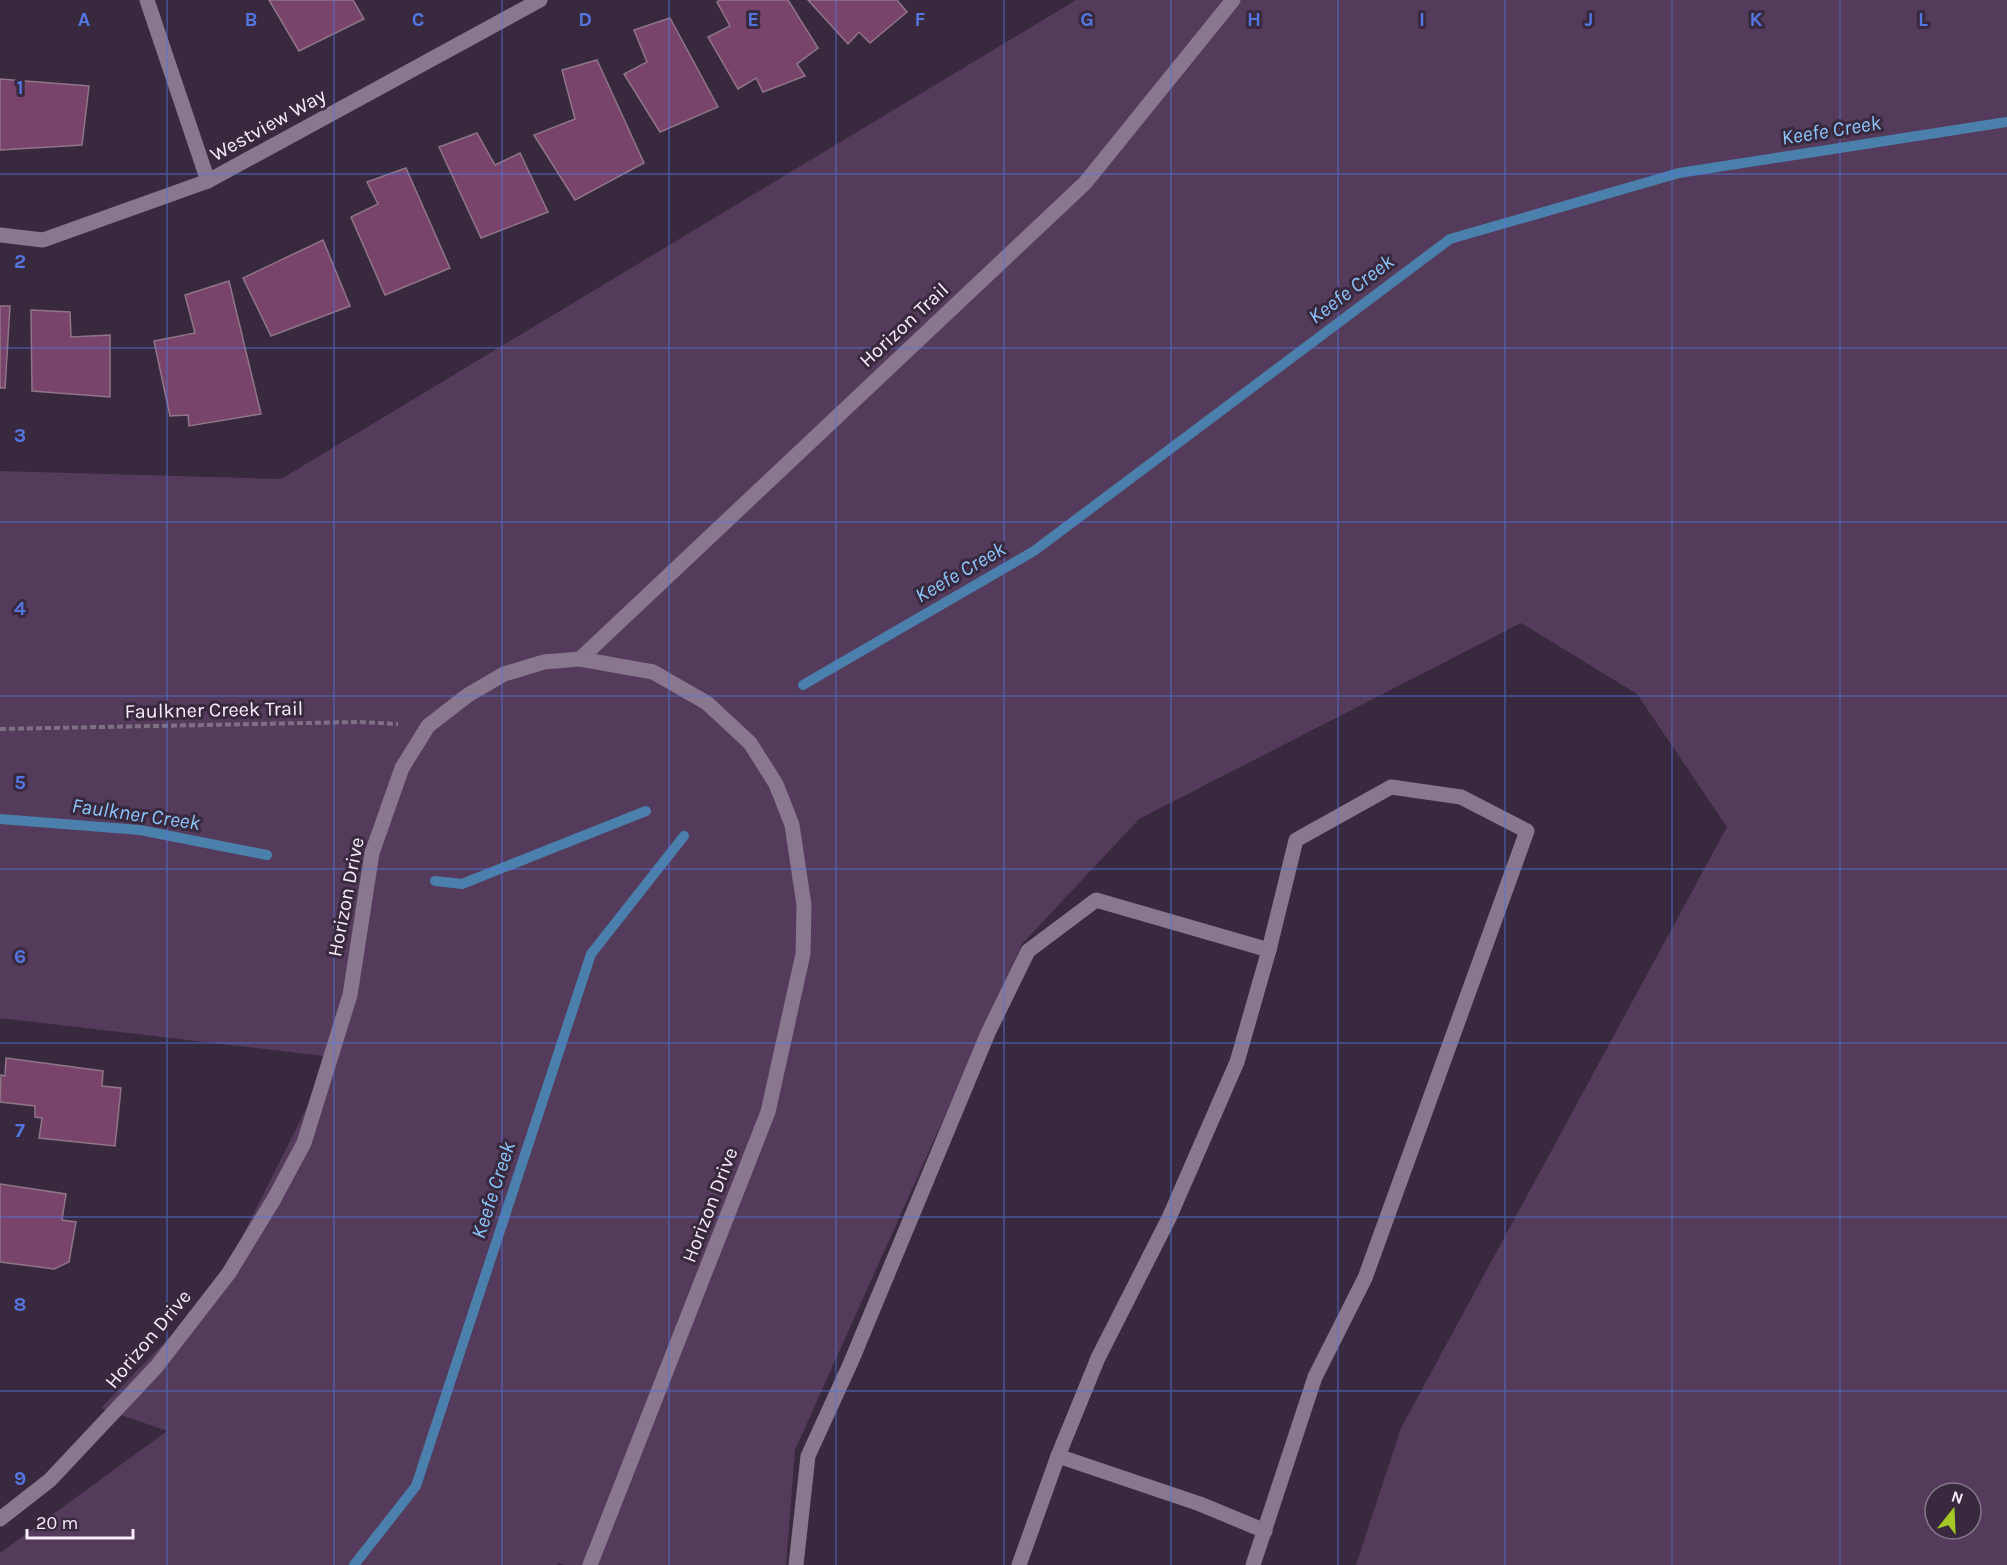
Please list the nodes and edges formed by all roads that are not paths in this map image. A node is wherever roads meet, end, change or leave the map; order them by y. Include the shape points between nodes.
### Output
1 (147, 0) edge
2 (540, 0) edge
3 (1233, 0) edge
4 (208, 181) junction
5 (0, 235) edge
6 (580, 659) junction
7 (1269, 950) junction
8 (1058, 1456) junction
9 (0, 1519) edge
10 (1265, 1531) junction
11 (590, 1565) edge
12 (796, 1565) edge
13 (1019, 1565) edge
14 (1253, 1565) edge

1 - 4 street
2 - 4 street, Westview Way
3 - 6 street, Horizon Trail via 1085,183
4 - 5 street, Westview Way via 43,240
6 - 9 street, Horizon Drive via 544,662 504,674 428,726 402,768 372,853 350,995 304,1143 229,1273 157,1366 50,1480
6 - 11 street, Horizon Drive via 653,672 707,704 750,743 776,784 792,825 804,905 803,954 768,1112
7 - 8 street via 1237,1062 1169,1218 1098,1358
7 - 10 street via 1296,840 1391,787 1461,797 1527,831 1365,1278 1316,1377
7 - 12 street via 1096,900 1028,951 988,1033 851,1362 807,1456
8 - 10 street via 1200,1504
8 - 13 street
10 - 14 street

